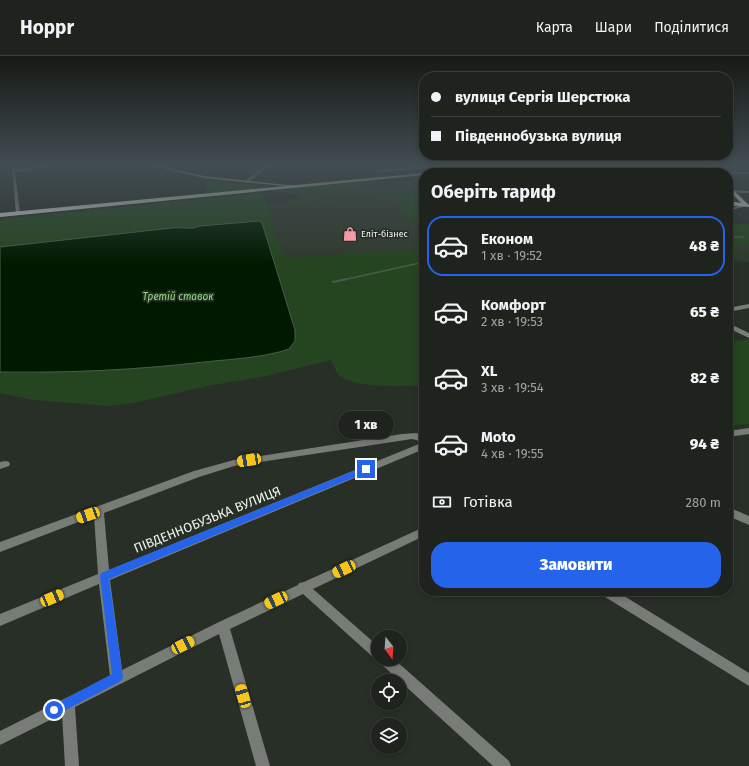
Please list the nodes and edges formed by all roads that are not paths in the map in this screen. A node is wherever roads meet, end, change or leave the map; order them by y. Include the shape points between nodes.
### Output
1 (17, 198) edge
2 (175, 198) edge
3 (738, 198) edge
4 (733, 204) edge
5 (747, 206) edge
6 (733, 209) edge
7 (18, 214) junction
8 (0, 215) edge
9 (749, 306) edge
10 (733, 309) edge
11 (733, 328) edge
12 (749, 336) edge
13 (749, 431) edge
14 (733, 433) edge
15 (419, 438) edge
16 (419, 447) edge
17 (98, 511) junction
18 (733, 513) edge
19 (749, 521) edge
20 (419, 533) edge
21 (0, 547) edge
22 (104, 576) junction
23 (303, 587) junction
24 (614, 596) edge
25 (0, 620) edge
26 (222, 626) junction
27 (371, 648) edge
28 (392, 666) edge
29 (117, 677) junction
30 (749, 680) edge
31 (68, 704) junction
32 (0, 738) edge
33 (72, 766) edge
34 (263, 766) edge
35 (504, 766) edge

1 - 7 street
2 - 7 main road
3 - 5 main road
4 - 5 main road
5 - 6 street
7 - 8 main road
9 - 10 street
11 - 12 street
13 - 14 street
15 - 17 street via 390,439 234,463
16 - 22 street, ПІВДЕННОБУЗЬКА ВУЛИЦЯ
17 - 21 street
17 - 22 street
18 - 19 street
20 - 23 street
22 - 25 street, ПІВДЕННОБУЗЬКА ВУЛИЦЯ
22 - 29 street
23 - 26 street
23 - 27 street
24 - 30 street
26 - 29 street
26 - 34 street
28 - 35 street
29 - 31 street
31 - 32 street
31 - 33 street

